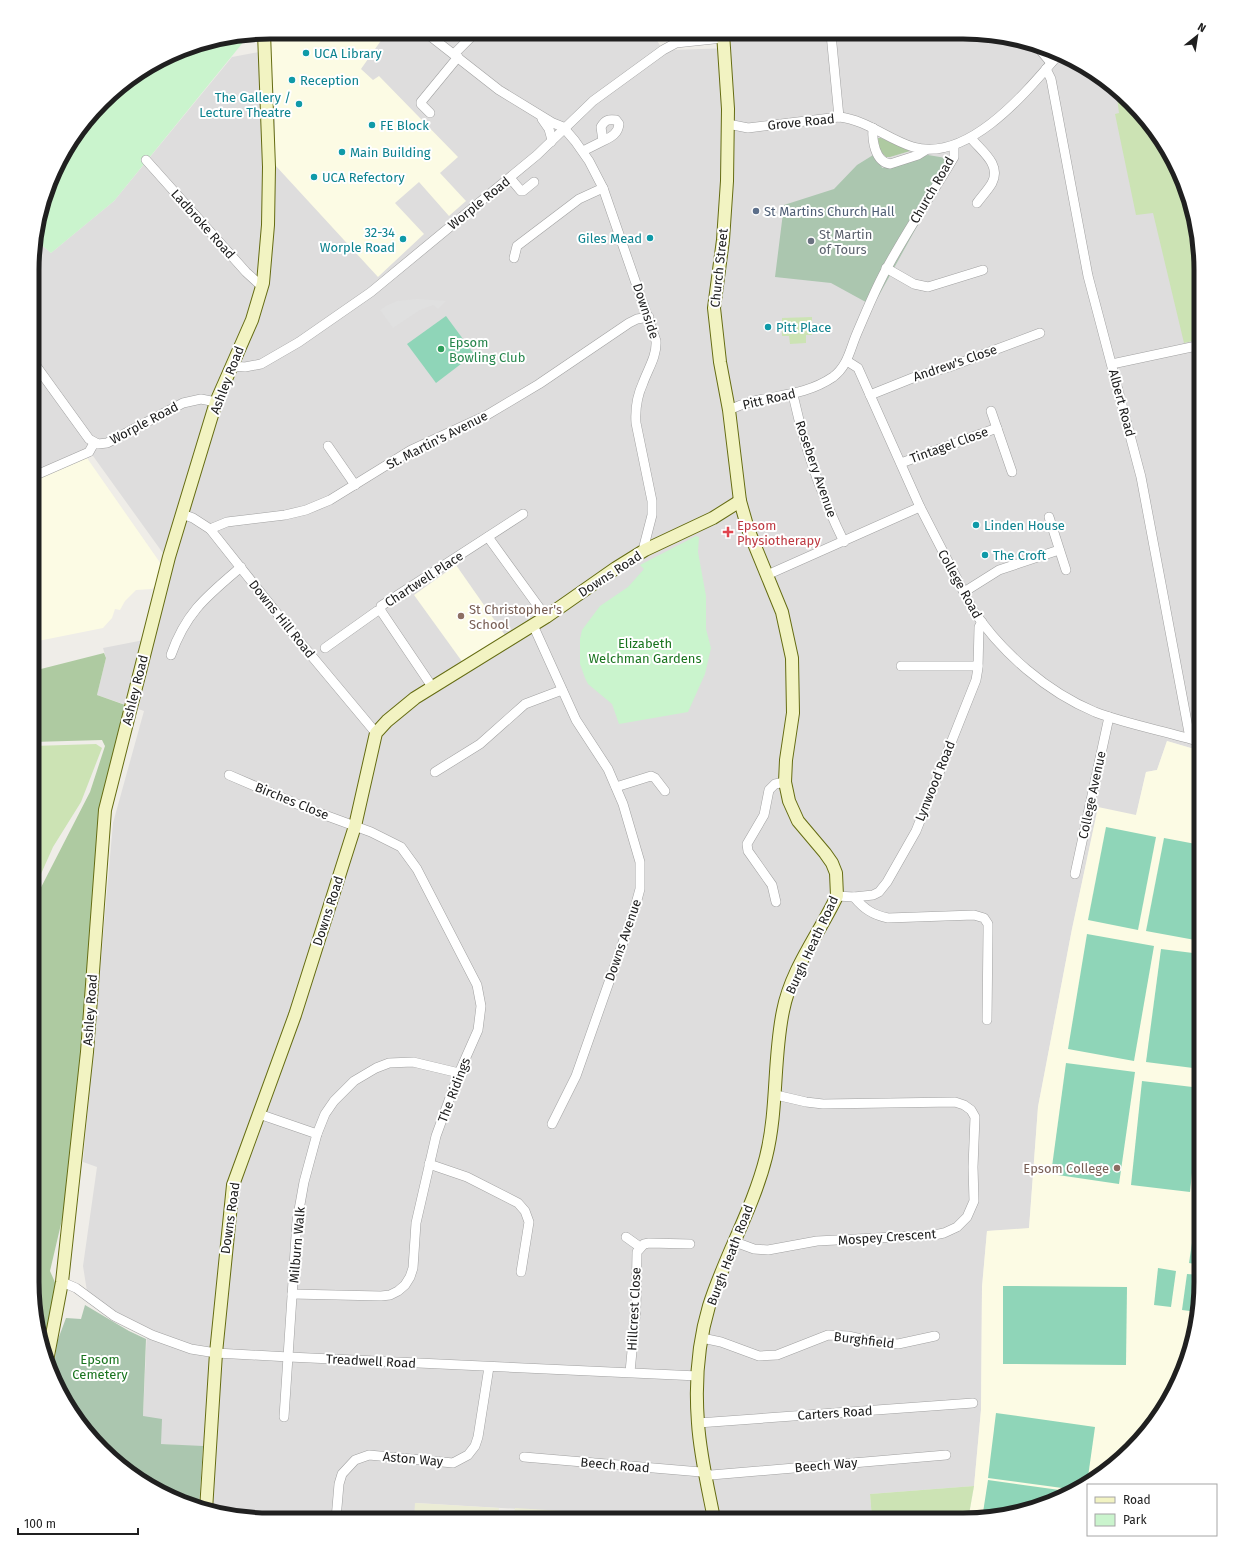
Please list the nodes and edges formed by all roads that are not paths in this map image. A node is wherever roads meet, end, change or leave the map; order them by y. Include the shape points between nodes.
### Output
1 (264, 39) edge
2 (434, 39) edge
3 (470, 39) edge
4 (705, 39) edge
5 (723, 39) edge
6 (831, 39) edge
7 (1041, 53) edge
8 (456, 55) junction
9 (1055, 59) edge
10 (1049, 66) junction
11 (430, 113) dead end
12 (540, 116) junction
13 (839, 117) junction
14 (728, 124) junction
15 (873, 128) junction
16 (566, 129) junction
17 (971, 138) junction
18 (603, 141) dead end
19 (551, 142) junction
20 (954, 146) junction
21 (926, 150) junction
22 (583, 151) junction
23 (146, 160) dead end
24 (510, 178) junction
25 (534, 182) dead end
26 (603, 188) junction
27 (977, 203) dead end
28 (514, 258) dead end
29 (886, 268) junction
30 (983, 270) dead end
31 (262, 283) junction
32 (649, 317) junction
33 (1040, 332) dead end
34 (1194, 346) edge
35 (847, 361) junction
36 (1112, 364) junction
37 (232, 366) junction
38 (39, 370) edge
39 (793, 395) junction
40 (870, 395) junction
41 (216, 402) junction
42 (729, 410) junction
43 (991, 411) dead end
44 (997, 428) junction
45 (94, 442) junction
46 (328, 446) dead end
47 (901, 463) junction
48 (1012, 472) dead end
49 (39, 474) edge
50 (355, 485) junction
51 (740, 501) junction
52 (920, 507) junction
53 (182, 514) junction
54 (523, 514) dead end
55 (1049, 517) dead end
56 (210, 529) junction
57 (488, 537) junction
58 (844, 542) junction
59 (645, 550) junction
60 (1059, 550) junction
61 (241, 567) junction
62 (1066, 570) dead end
63 (768, 575) junction
64 (964, 592) junction
65 (381, 611) junction
66 (546, 617) junction
67 (982, 622) junction
68 (533, 625) junction
69 (325, 648) dead end
70 (171, 655) dead end
71 (901, 666) dead end
72 (978, 666) junction
73 (433, 688) junction
74 (562, 690) junction
75 (1109, 717) junction
76 (376, 733) junction
77 (1190, 738) junction
78 (1194, 739) edge
79 (435, 772) dead end
80 (229, 775) dead end
81 (785, 782) junction
82 (616, 787) junction
83 (665, 791) dead end
84 (355, 826) junction
85 (1075, 874) dead end
86 (837, 896) junction
87 (854, 897) junction
88 (776, 902) dead end
89 (987, 1020) dead end
90 (458, 1073) junction
91 (776, 1095) junction
92 (259, 1114) junction
93 (552, 1124) dead end
94 (317, 1134) junction
95 (429, 1164) junction
96 (626, 1237) dead end
97 (735, 1242) junction
98 (690, 1244) dead end
99 (640, 1247) junction
100 (521, 1272) dead end
101 (62, 1282) junction
102 (292, 1294) junction
103 (935, 1336) dead end
104 (702, 1338) junction
105 (50, 1351) edge
106 (216, 1353) junction
107 (289, 1357) junction
108 (489, 1367) junction
109 (630, 1372) junction
110 (698, 1376) junction
111 (973, 1403) dead end
112 (284, 1417) dead end
113 (698, 1423) junction
114 (946, 1455) dead end
115 (524, 1457) dead end
116 (706, 1473) junction
117 (206, 1504) edge
118 (337, 1513) edge
119 (713, 1513) edge

1 - 31 main road, Ashley Road via 269,167 268,225
2 - 8 street
3 - 8 street
4 - 16 street, Worple Road via 670,45 593,101
5 - 14 main road, Church Street
6 - 13 street
7 - 10 street, Albert Road
8 - 11 street via 421,102
8 - 12 street via 499,90
9 - 10 street, Church Road
10 - 17 street, Church Road via 1019,98
10 - 36 street, Albert Road via 1088,276
12 - 16 street
12 - 19 street via 551,133
13 - 14 street, Grove Road via 748,128
13 - 15 street, Grove Road via 851,118
14 - 42 main road, Church Street via 726,201 714,308
15 - 21 street, Grove Road via 911,146
15 - 21 street, Grove Road via 872,135 878,157 885,163 890,164
16 - 19 street, Worple Road
16 - 22 street, Downside
17 - 20 street, Church Road
17 - 27 street via 994,168 993,181
18 - 22 street
19 - 24 street, Worple Road
20 - 21 street, Grove Road
20 - 29 street, Church Road via 954,157
22 - 26 street, Downside
23 - 31 street, Ladbroke Road via 246,272 258,283
24 - 25 street via 521,191
24 - 37 street, Worple Road via 376,287 299,342 261,364
26 - 28 street via 579,199 517,246
26 - 32 street, Downside
29 - 30 street via 921,287
29 - 35 street, Church Road
31 - 37 main road, Ashley Road via 252,320
32 - 50 street, St. Martin's Avenue via 629,323 539,384 487,415 411,450
32 - 59 street, Downside via 657,347 639,394 636,413 652,501
33 - 40 street, Andrew's Close
34 - 36 street
35 - 39 street, Pitt Road via 833,376
35 - 40 street, College Road via 858,368
36 - 77 street, Albert Road via 1140,477
37 - 41 main road, Ashley Road
38 - 45 street
39 - 42 street, Pitt Road via 751,402
39 - 58 street, Rosebery Avenue via 820,488
40 - 47 street, College Road
41 - 45 street, Worple Road via 201,399 183,403 107,443
41 - 53 main road, Ashley Road
42 - 51 main road, Church Street
43 - 44 street, Tintagel Close
44 - 47 street, Tintagel Close
44 - 48 street, Tintagel Close
45 - 49 street, Worple Road via 89,452
46 - 50 street
47 - 52 street, College Road
50 - 56 street, St. Martin's Avenue via 306,510 270,518 227,522
51 - 59 main road, Downs Road via 692,529
51 - 63 main road, Burgh Heath Road via 748,529
52 - 58 street
52 - 64 street, College Road
53 - 56 street, Downs Hill Road
53 - 101 main road, Ashley Road via 105,810 87,1052
54 - 57 street, Chartwell Place
55 - 60 street
56 - 61 street, Downs Hill Road
57 - 65 street, Chartwell Place via 381,606
57 - 66 street
58 - 63 street
59 - 66 main road, Downs Road
60 - 62 street
60 - 64 street via 999,570
61 - 70 street via 210,594 188,618
61 - 76 street, Downs Hill Road
63 - 81 main road, Burgh Heath Road via 786,626 794,681 794,713
64 - 67 street, College Road
65 - 69 street via 377,611
65 - 73 street, Chartwell Place
66 - 68 main road, Downs Road
67 - 72 street, Lynwood Road via 979,627
67 - 75 street, College Road via 1007,650 1045,683 1068,698
68 - 73 main road, Downs Road
68 - 74 street, Downs Avenue
71 - 72 street
72 - 87 street, Lynwood Road via 976,680 916,830 900,861 879,892
73 - 76 main road, Downs Road via 398,711
74 - 79 street via 525,704 480,744
74 - 82 street, Downs Avenue via 576,720 608,769
75 - 77 street, College Road
75 - 85 street, College Avenue
76 - 84 main road, Downs Road
77 - 78 street, College Road
80 - 84 street, Birches Close
81 - 86 main road, Burgh Heath Road via 798,821 832,863 836,873
81 - 88 street via 775,784 769,790 764,815 747,844 748,851 772,885
82 - 83 street via 651,776
82 - 93 street, Downs Avenue via 637,848 640,889 576,1076
84 - 90 street, The Ridings via 392,841 409,855 477,985 482,1006 478,1030
84 - 92 main road, Downs Road via 295,1015
86 - 87 street, Lynwood Road
86 - 91 main road, Burgh Heath Road via 789,988 778,1042
87 - 89 street via 869,912 888,918 974,915 984,918 988,928
90 - 94 street, Milburn Walk via 407,1062 389,1063 376,1068 343,1090 325,1114
90 - 95 street, The Ridings
91 - 97 main road, Burgh Heath Road via 766,1158
91 - 97 street, Mospey Crescent via 823,1104 955,1102 964,1105 971,1110 976,1124 974,1201 967,1217 957,1227 934,1235 817,1241 768,1250 754,1249
92 - 94 street
92 - 106 main road, Downs Road via 233,1185
94 - 102 street, Milburn Walk via 297,1221
95 - 100 street via 467,1177 522,1206 529,1222
95 - 102 street, The Ridings via 416,1223 413,1268 405,1285 390,1295 381,1296
96 - 99 street
97 - 104 main road, Burgh Heath Road via 712,1298
98 - 99 street via 649,1244
99 - 109 street, Hillcrest Close via 636,1256 636,1309
101 - 105 main road, Ashley Road
101 - 106 street, Treadwell Road via 76,1288 114,1316 152,1335 191,1349
102 - 107 street, Milburn Walk
103 - 104 street, Burghfield via 898,1344 828,1335 777,1355 759,1356
104 - 110 main road, Burgh Heath Road
106 - 107 street, Treadwell Road
106 - 117 main road, Downs Road
107 - 108 street, Treadwell Road
107 - 112 street, Milburn Walk
108 - 109 street, Treadwell Road
108 - 118 street, Aston Way via 478,1437 468,1455 453,1463 369,1455 355,1460 342,1474
109 - 110 street, Treadwell Road
110 - 113 main road, Burgh Heath Road
111 - 113 street, Carters Road
113 - 116 main road, Burgh Heath Road
114 - 116 street, Beech Way
115 - 116 street, Beech Road
116 - 119 main road, Burgh Heath Road

